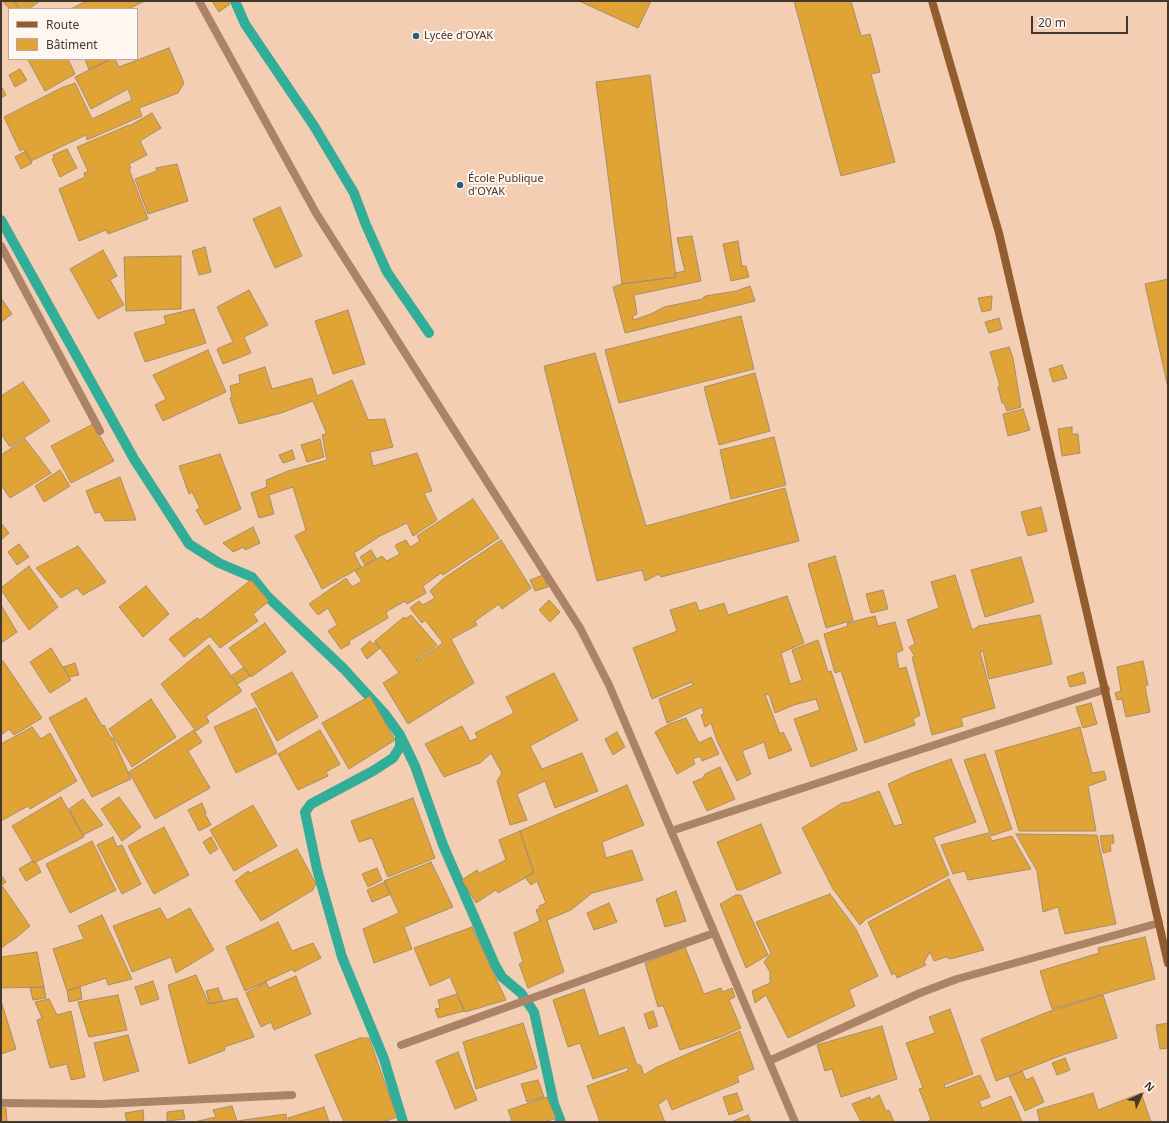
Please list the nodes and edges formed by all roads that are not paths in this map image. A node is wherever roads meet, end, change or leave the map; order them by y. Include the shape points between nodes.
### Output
1 (199, 1) edge
2 (932, 1) edge
3 (1, 246) edge
4 (100, 431) dead end
5 (1106, 689) junction
6 (671, 831) junction
7 (1159, 923) junction
8 (714, 933) junction
9 (1168, 963) edge
10 (401, 1045) dead end
11 (769, 1060) junction
12 (292, 1095) dead end
13 (1, 1103) edge
14 (795, 1122) edge

1 - 6 street via 316,213 580,628 609,685
2 - 5 main road via 999,232
3 - 4 street
5 - 6 street
5 - 7 main road
6 - 8 street
7 - 9 main road
7 - 11 street via 957,979
8 - 10 street
8 - 11 street
11 - 14 street
12 - 13 street via 102,1104

